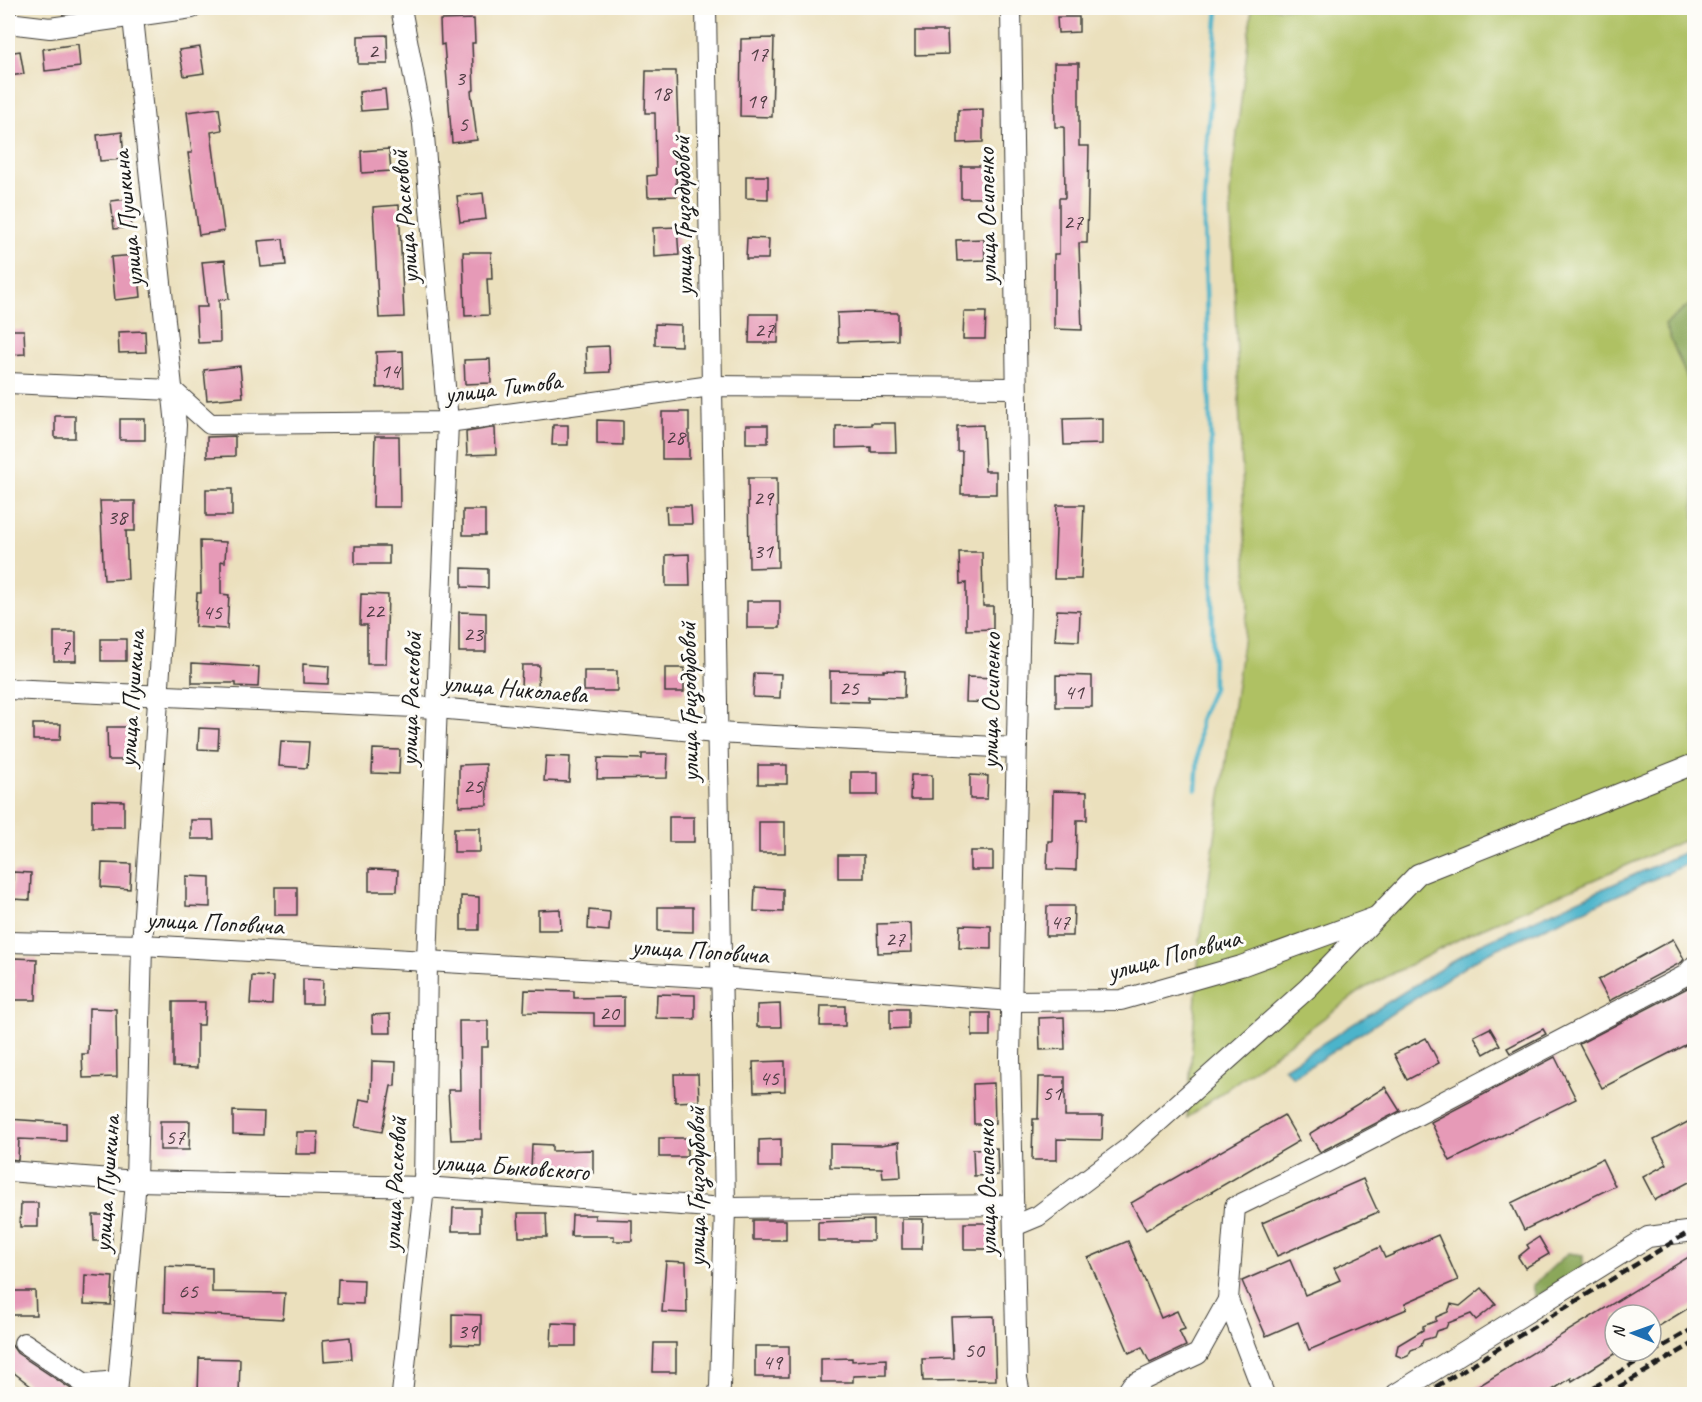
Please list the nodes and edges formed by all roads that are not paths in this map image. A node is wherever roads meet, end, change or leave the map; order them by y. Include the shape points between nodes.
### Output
1 (192, 8) edge
2 (401, 8) edge
3 (706, 8) edge
4 (1011, 8) edge
5 (132, 12) edge
6 (8, 23) edge
7 (8, 383) edge
8 (711, 386) junction
9 (1016, 388) junction
10 (172, 390) junction
11 (448, 422) junction
12 (8, 689) edge
13 (158, 694) junction
14 (437, 708) junction
15 (716, 733) junction
16 (1016, 748) junction
17 (1695, 764) edge
18 (1376, 917) junction
19 (8, 942) edge
20 (142, 945) junction
21 (427, 961) junction
22 (1695, 966) edge
23 (720, 978) junction
24 (1011, 1001) junction
25 (8, 1171) edge
26 (136, 1181) junction
27 (424, 1187) junction
28 (1013, 1205) junction
29 (725, 1208) junction
30 (1014, 1226) junction
31 (1695, 1231) edge
32 (1228, 1299) junction
33 (24, 1343) dead end
34 (117, 1388) edge
35 (402, 1395) edge
36 (718, 1395) edge
37 (1020, 1395) edge
38 (1126, 1395) edge
39 (1264, 1395) edge
40 (1396, 1395) edge

1 - 5 street
2 - 11 street, улица Расковой via 423,124
3 - 8 street, улица Гризодубовой
4 - 9 street, улица Осипенко
5 - 6 street via 50,28
5 - 10 street, улица Пушкина
7 - 10 street
8 - 9 street, улица Титова
8 - 11 street, улица Титова
8 - 15 street, улица Гризодубовой
9 - 16 street, улица Осипенко via 1020,603
10 - 11 street, улица Титова via 210,424
10 - 13 street, улица Пушкина via 176,425
11 - 14 street, улица Расковой
12 - 13 street, улица Николаева
13 - 14 street, улица Николаева
13 - 20 street, улица Пушкина
14 - 15 street, улица Николаева
14 - 21 street, улица Расковой
15 - 16 street, улица Николаева
15 - 23 street, улица Гризодубовой
16 - 24 street, улица Осипенко
17 - 18 street via 1418,874
18 - 24 street, улица Поповича via 1241,966 1121,1000
18 - 30 street via 1308,988 1130,1147 1038,1216
19 - 20 street, улица Поповича
20 - 21 street, улица Поповича
20 - 26 street, улица Пушкина
21 - 23 street, улица Поповича
21 - 27 street, улица Расковой
22 - 32 street via 1686,975 1235,1207
23 - 24 street, улица Поповича
23 - 29 street, улица Гризодубовой
24 - 28 street, улица Осипенко
25 - 26 street, улица Быковского
26 - 27 street, улица Быковского
26 - 34 street, улица Пушкина
27 - 29 street, улица Быковского
27 - 35 street, улица Расковой
28 - 29 street, улица Быковского
28 - 30 street, улица Осипенко
29 - 36 street, улица Гризодубовой
30 - 37 street, улица Осипенко
31 - 40 street via 1648,1237
32 - 38 street via 1198,1354 1132,1385
32 - 39 street
33 - 34 street via 85,1384

